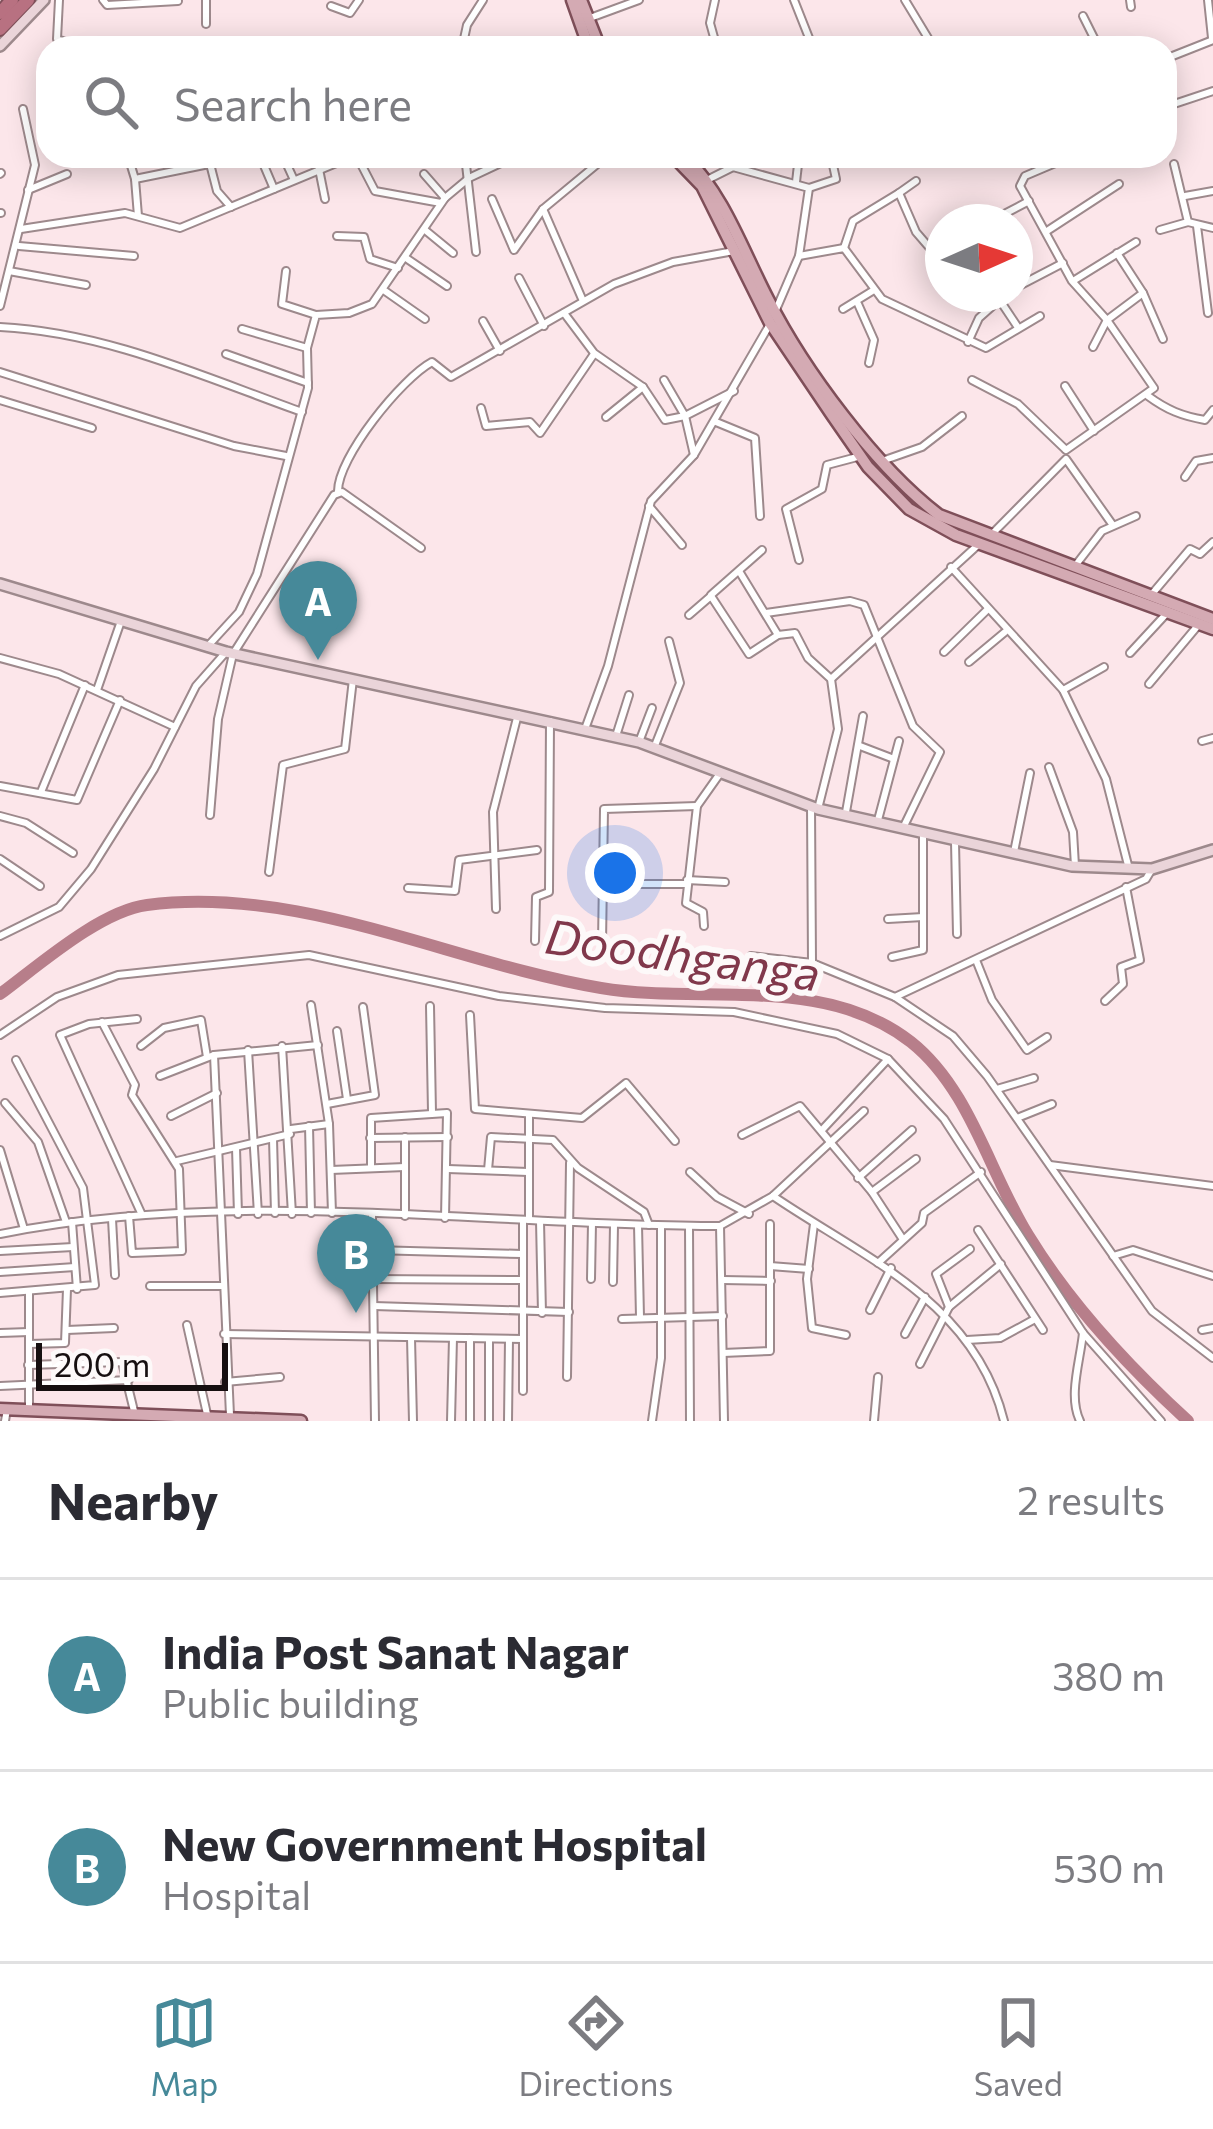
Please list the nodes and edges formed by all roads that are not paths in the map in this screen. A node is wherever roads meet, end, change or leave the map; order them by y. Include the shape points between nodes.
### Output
1 (12, 0) edge
2 (28, 0) edge
3 (44, 0) edge
4 (58, 0) edge
5 (103, 0) edge
6 (206, 0) edge
7 (359, 0) edge
8 (483, 0) edge
9 (577, 0) edge
10 (639, 0) edge
11 (715, 0) edge
12 (794, 0) edge
13 (905, 0) edge
14 (1208, 0) edge
15 (178, 1) edge
16 (331, 6) dead end
17 (0, 13) edge
18 (1083, 16) dead end
19 (587, 19) junction
20 (206, 24) dead end
21 (0, 29) edge
22 (57, 36) edge
23 (467, 36) edge
24 (585, 36) edge
25 (595, 36) edge
26 (714, 36) edge
27 (808, 36) edge
28 (927, 36) edge
29 (1094, 36) edge
30 (1213, 41) edge
31 (0, 46) edge
32 (1177, 54) edge
33 (1213, 91) edge
34 (1177, 103) edge
35 (23, 109) dead end
36 (132, 168) edge
37 (171, 168) edge
38 (182, 168) edge
39 (211, 168) edge
40 (265, 168) edge
41 (288, 168) edge
42 (321, 168) edge
43 (323, 168) edge
44 (362, 168) edge
45 (468, 168) edge
46 (491, 168) edge
47 (593, 168) edge
48 (685, 168) edge
49 (696, 168) edge
50 (731, 168) edge
51 (737, 168) edge
52 (798, 168) edge
53 (834, 168) edge
54 (1045, 168) edge
55 (1175, 168) edge
56 (172, 171) junction
57 (67, 174) dead end
58 (424, 174) dead end
59 (470, 178) junction
60 (135, 179) junction
61 (293, 180) junction
62 (706, 180) junction
63 (916, 181) dead end
64 (796, 182) junction
65 (1119, 184) dead end
66 (809, 188) junction
67 (274, 189) junction
68 (28, 190) junction
69 (1213, 190) edge
70 (899, 193) junction
71 (1185, 196) junction
72 (325, 199) dead end
73 (492, 199) dead end
74 (1030, 200) junction
75 (443, 201) junction
76 (1023, 204) edge
77 (231, 207) junction
78 (543, 209) junction
79 (138, 216) junction
80 (1193, 224) junction
81 (1213, 228) edge
82 (21, 229) junction
83 (424, 230) junction
84 (1160, 230) dead end
85 (1047, 231) junction
86 (337, 236) dead end
87 (925, 242) edge
88 (1136, 242) dead end
89 (17, 246) junction
90 (844, 248) junction
91 (734, 250) junction
92 (476, 252) dead end
93 (453, 253) dead end
94 (1118, 253) junction
95 (134, 256) dead end
96 (799, 256) junction
97 (406, 258) junction
98 (1063, 263) junction
99 (400, 269) junction
100 (9, 271) junction
101 (286, 271) dead end
102 (519, 278) dead end
103 (1033, 279) edge
104 (1072, 281) junction
105 (86, 285) dead end
106 (447, 286) dead end
107 (385, 290) junction
108 (874, 290) junction
109 (1143, 293) junction
110 (1210, 297) edge
111 (583, 302) junction
112 (858, 304) junction
113 (0, 306) edge
114 (843, 309) dead end
115 (985, 312) edge
116 (1010, 312) edge
117 (564, 313) junction
118 (1208, 313) dead end
119 (316, 314) junction
120 (1040, 316) dead end
121 (772, 317) junction
122 (425, 319) dead end
123 (1107, 320) junction
124 (483, 321) dead end
125 (544, 326) junction
126 (1017, 326) junction
127 (0, 327) edge
128 (242, 328) dead end
129 (1163, 339) dead end
130 (968, 343) junction
131 (1093, 346) dead end
132 (307, 348) junction
133 (500, 351) junction
134 (594, 353) junction
135 (226, 354) dead end
136 (869, 363) dead end
137 (0, 372) edge
138 (664, 380) dead end
139 (973, 380) dead end
140 (308, 383) junction
141 (1065, 386) dead end
142 (643, 387) junction
143 (737, 389) junction
144 (1148, 396) junction
145 (0, 400) edge
146 (481, 408) dead end
147 (1213, 410) edge
148 (302, 412) junction
149 (685, 416) junction
150 (962, 416) dead end
151 (606, 417) dead end
152 (716, 422) junction
153 (92, 428) dead end
154 (1094, 430) junction
155 (1066, 454) junction
156 (694, 455) junction
157 (286, 456) junction
158 (861, 456) junction
159 (1213, 458) edge
160 (882, 460) junction
161 (1185, 477) dead end
162 (338, 492) junction
163 (649, 506) junction
164 (760, 516) dead end
165 (1136, 516) dead end
166 (1112, 524) junction
167 (986, 539) junction
168 (1213, 542) edge
169 (682, 545) dead end
170 (421, 548) dead end
171 (762, 550) dead end
172 (800, 560) dead end
173 (1075, 566) junction
174 (951, 567) junction
175 (739, 572) junction
176 (0, 584) edge
177 (1152, 594) junction
178 (711, 596) junction
179 (988, 609) junction
180 (1169, 610) junction
181 (766, 613) junction
182 (689, 615) dead end
183 (121, 621) junction
184 (1206, 621) edge
185 (1213, 629) edge
186 (1005, 632) junction
187 (778, 635) junction
188 (881, 637) junction
189 (669, 641) dead end
190 (207, 647) junction
191 (944, 652) dead end
192 (230, 653) junction
193 (1130, 653) dead end
194 (0, 658) edge
195 (969, 662) dead end
196 (1104, 667) dead end
197 (352, 679) junction
198 (831, 679) junction
199 (1149, 684) dead end
200 (86, 685) junction
201 (97, 690) junction
202 (1063, 690) junction
203 (629, 695) dead end
204 (120, 700) junction
205 (652, 709) dead end
206 (518, 714) junction
207 (863, 716) dead end
208 (550, 722) junction
209 (176, 728) junction
210 (584, 729) junction
211 (616, 736) junction
212 (1213, 738) edge
213 (898, 741) dead end
214 (1202, 741) dead end
215 (639, 742) junction
216 (860, 746) junction
217 (654, 748) junction
218 (894, 759) junction
219 (1049, 767) dead end
220 (721, 772) junction
221 (1030, 773) dead end
222 (0, 786) edge
223 (41, 792) junction
224 (697, 806) junction
225 (814, 808) junction
226 (846, 812) junction
227 (210, 815) dead end
228 (0, 816) edge
229 (878, 820) junction
230 (904, 826) junction
231 (923, 831) junction
232 (955, 838) junction
233 (537, 850) dead end
234 (1213, 850) edge
235 (1014, 852) junction
236 (73, 854) dead end
237 (494, 857) junction
238 (0, 859) edge
239 (1075, 866) junction
240 (1130, 868) junction
241 (1152, 869) junction
242 (269, 872) dead end
243 (686, 882) junction
244 (725, 882) dead end
245 (635, 884) dead end
246 (40, 886) dead end
247 (1126, 887) junction
248 (408, 888) dead end
249 (496, 909) dead end
250 (923, 917) junction
251 (888, 919) dead end
252 (704, 926) dead end
253 (957, 934) dead end
254 (0, 936) edge
255 (535, 941) dead end
256 (602, 943) dead end
257 (752, 956) dead end
258 (892, 957) dead end
259 (976, 960) junction
260 (812, 964) junction
261 (896, 997) junction
262 (1106, 1001) dead end
263 (311, 1005) dead end
264 (430, 1006) dead end
265 (363, 1007) dead end
266 (470, 1015) dead end
267 (137, 1019) dead end
268 (102, 1022) junction
269 (337, 1031) dead end
270 (0, 1035) edge
271 (1047, 1037) dead end
272 (318, 1045) junction
273 (141, 1046) dead end
274 (282, 1046) junction
275 (248, 1050) junction
276 (211, 1056) junction
277 (888, 1059) junction
278 (16, 1060) dead end
279 (160, 1076) dead end
280 (1034, 1078) dead end
281 (997, 1089) junction
282 (217, 1093) junction
283 (347, 1100) junction
284 (5, 1103) dead end
285 (327, 1104) junction
286 (1052, 1104) dead end
287 (432, 1112) junction
288 (864, 1112) dead end
289 (529, 1115) junction
290 (171, 1116) dead end
291 (1016, 1118) junction
292 (329, 1124) junction
293 (309, 1126) junction
294 (822, 1130) junction
295 (912, 1130) dead end
296 (289, 1131) junction
297 (742, 1135) dead end
298 (405, 1137) junction
299 (448, 1137) junction
300 (370, 1138) junction
301 (273, 1139) junction
302 (529, 1139) junction
303 (675, 1141) dead end
304 (830, 1141) junction
305 (256, 1144) junction
306 (236, 1148) junction
307 (0, 1150) edge
308 (219, 1150) junction
309 (916, 1159) dead end
310 (570, 1160) junction
311 (176, 1162) junction
312 (1050, 1166) junction
313 (405, 1167) junction
314 (371, 1168) junction
315 (448, 1168) junction
316 (331, 1170) junction
317 (488, 1170) junction
318 (529, 1172) junction
319 (690, 1172) dead end
320 (981, 1172) junction
321 (858, 1178) junction
322 (1213, 1186) edge
323 (872, 1192) junction
324 (773, 1196) junction
325 (311, 1213) junction
326 (332, 1213) junction
327 (183, 1214) junction
328 (220, 1214) junction
329 (238, 1214) junction
330 (258, 1214) junction
331 (292, 1214) junction
332 (749, 1214) junction
333 (142, 1215) junction
334 (275, 1215) junction
335 (372, 1215) junction
336 (129, 1216) junction
337 (405, 1216) junction
338 (112, 1217) junction
339 (445, 1218) junction
340 (91, 1220) junction
341 (526, 1220) junction
342 (540, 1221) junction
343 (69, 1222) junction
344 (568, 1222) junction
345 (592, 1223) junction
346 (770, 1224) dead end
347 (814, 1224) junction
348 (614, 1225) junction
349 (649, 1225) junction
350 (638, 1226) junction
351 (662, 1226) junction
352 (689, 1226) junction
353 (720, 1226) junction
354 (24, 1229) junction
355 (978, 1229) dead end
356 (0, 1234) edge
357 (902, 1238) junction
358 (74, 1247) junction
359 (970, 1249) dead end
360 (373, 1250) junction
361 (0, 1251) edge
362 (132, 1253) junction
363 (522, 1254) junction
364 (114, 1255) junction
365 (1113, 1256) junction
366 (878, 1263) junction
367 (1001, 1264) junction
368 (770, 1266) junction
369 (75, 1267) junction
370 (891, 1268) junction
371 (809, 1269) junction
372 (0, 1273) edge
373 (116, 1275) dead end
374 (1213, 1276) edge
375 (373, 1279) junction
376 (591, 1279) dead end
377 (522, 1280) junction
378 (723, 1280) junction
379 (771, 1281) junction
380 (613, 1282) dead end
381 (150, 1286) dead end
382 (223, 1286) junction
383 (72, 1289) junction
384 (29, 1292) junction
385 (0, 1293) edge
386 (925, 1298) junction
387 (374, 1306) junction
388 (947, 1309) junction
389 (870, 1310) dead end
390 (568, 1312) junction
391 (523, 1313) junction
392 (542, 1313) junction
393 (690, 1316) junction
394 (723, 1316) junction
395 (662, 1317) junction
396 (640, 1318) junction
397 (1035, 1318) junction
398 (622, 1319) dead end
399 (187, 1324) dead end
400 (115, 1328) dead end
401 (1213, 1328) edge
402 (67, 1330) junction
403 (1043, 1330) dead end
404 (1202, 1330) dead end
405 (29, 1332) junction
406 (1083, 1333) junction
407 (0, 1334) edge
408 (224, 1334) junction
409 (905, 1334) dead end
410 (846, 1335) dead end
411 (375, 1337) junction
412 (411, 1338) junction
413 (453, 1338) junction
414 (470, 1338) junction
415 (489, 1339) junction
416 (509, 1339) junction
417 (523, 1339) junction
418 (967, 1340) junction
419 (29, 1344) junction
420 (723, 1353) junction
421 (1213, 1358) edge
422 (920, 1364) dead end
423 (28, 1365) junction
424 (280, 1377) dead end
425 (567, 1377) dead end
426 (878, 1377) dead end
427 (129, 1380) junction
428 (225, 1382) junction
429 (29, 1385) junction
430 (0, 1386) edge
431 (523, 1391) dead end
432 (29, 1409) junction
433 (134, 1411) junction
434 (4, 1413) edge
435 (207, 1414) junction
436 (45, 1415) edge
437 (85, 1415) edge
438 (230, 1415) junction
439 (301, 1421) edge
440 (375, 1421) edge
441 (413, 1421) edge
442 (451, 1421) edge
443 (470, 1421) edge
444 (489, 1421) edge
445 (508, 1421) edge
446 (652, 1421) edge
447 (691, 1421) edge
448 (724, 1421) edge
449 (874, 1421) edge
450 (1004, 1421) edge
451 (1080, 1421) edge
452 (1161, 1421) edge

1 - 17 highway
2 - 21 highway
3 - 31 main road
4 - 22 street
5 - 15 street
6 - 20 street
7 - 16 street via 350,13
8 - 23 street
9 - 19 main road
9 - 24 main road
10 - 19 street
11 - 26 street
12 - 27 street
13 - 28 street
14 - 30 street
18 - 29 street
19 - 25 main road
30 - 32 street
33 - 34 street
35 - 68 street via 35,160
36 - 60 street
37 - 56 street
38 - 56 street
39 - 77 street
40 - 67 street
41 - 61 street
42 - 61 street
43 - 72 street
44 - 75 street via 375,191
45 - 59 street
46 - 59 street
47 - 78 street
48 - 91 main road
49 - 62 main road
50 - 62 street
51 - 64 street
52 - 64 street
53 - 66 street via 836,179
54 - 74 street via 1022,178
55 - 71 street
56 - 60 street
57 - 68 street
58 - 75 street
59 - 75 street
59 - 92 street
60 - 79 street
61 - 67 street
62 - 121 main road
63 - 70 street
64 - 66 street
65 - 85 street
66 - 96 street
67 - 77 street
68 - 82 street
69 - 71 street
70 - 87 street
70 - 90 street via 853,221
71 - 80 street
73 - 78 street via 512,250
74 - 76 street
74 - 85 street
75 - 83 street
77 - 79 street via 180,228
78 - 111 street
79 - 82 street
80 - 81 street
80 - 84 street
80 - 110 street
82 - 89 street
83 - 93 street
83 - 97 street
85 - 98 street
86 - 99 street via 364,237 370,259
88 - 94 street
89 - 95 street
89 - 100 street
90 - 96 street
90 - 108 street
91 - 111 street via 652,268
91 - 121 main road
94 - 104 street
94 - 109 street
96 - 121 street
97 - 99 street
97 - 106 street
98 - 103 street
98 - 104 street
99 - 107 street
100 - 105 street
100 - 113 street
101 - 119 street via 282,304
102 - 125 street
104 - 123 street
107 - 119 street via 358,312
107 - 122 street
108 - 112 street
108 - 130 street
109 - 123 street
109 - 129 street
110 - 118 street
111 - 117 street
112 - 114 street
112 - 136 street via 874,340
115 - 130 street
116 - 126 street
117 - 125 street
117 - 134 street
119 - 132 street
120 - 126 street
121 - 143 street
121 - 158 main road
121 - 160 main road
123 - 131 street
123 - 144 street via 1151,380
124 - 133 street
125 - 133 street
126 - 130 street via 994,348
127 - 148 street via 108,344
128 - 132 street
132 - 140 street
133 - 162 street via 449,378 432,362 416,371 380,406 340,470
134 - 142 street
134 - 146 street via 540,434 530,422 487,426
135 - 140 street
137 - 157 street
138 - 149 street
139 - 155 street via 1018,404
140 - 148 street
141 - 154 street
142 - 149 street via 662,418
142 - 151 street
143 - 149 street
143 - 152 street
144 - 147 street via 1198,419
144 - 154 street
145 - 153 street
148 - 157 street
149 - 156 street
150 - 160 street via 922,447
152 - 156 street
152 - 164 street via 755,438
154 - 155 street
155 - 166 street
155 - 167 street
156 - 163 street
157 - 190 street via 252,588
158 - 167 main road via 931,524
158 - 172 street via 827,465 822,489 786,509
159 - 161 street via 1194,462
160 - 167 main road via 939,515
162 - 170 street
162 - 192 street
163 - 169 street
163 - 210 street
165 - 166 street
166 - 173 street
167 - 173 main road
167 - 174 street
167 - 180 main road
168 - 177 street via 1200,554 1190,549
171 - 175 street
173 - 177 main road
174 - 179 street
174 - 188 street
175 - 178 street
175 - 181 street
176 - 183 main road
177 - 184 main road
178 - 182 street
178 - 187 street via 747,652
179 - 186 street
179 - 191 street
180 - 184 main road
180 - 193 street
181 - 187 street
181 - 188 street via 861,602
183 - 190 main road
183 - 201 street
184 - 185 main road
184 - 199 street
186 - 195 street
186 - 202 street
187 - 198 street via 795,633
188 - 198 street
188 - 230 street via 914,726 940,754
189 - 217 street via 680,683
190 - 192 main road
192 - 197 main road
192 - 209 street via 196,686
192 - 227 street
194 - 200 street
196 - 202 street
197 - 206 main road
197 - 242 street via 345,749 283,765
198 - 225 street via 838,729
200 - 201 street
200 - 223 street
201 - 204 street
202 - 240 street via 1106,779
203 - 211 street
204 - 209 street
204 - 223 street via 76,800
205 - 215 street
206 - 208 main road
206 - 237 street via 495,798
207 - 216 street
208 - 210 main road
208 - 255 street via 549,892 536,897
209 - 254 street via 102,855 62,904
210 - 211 main road
211 - 215 main road
212 - 214 street
213 - 218 street
215 - 217 main road
216 - 218 street
216 - 226 street
217 - 220 main road
218 - 229 street
219 - 239 street via 1073,832
220 - 224 street
220 - 225 main road
221 - 235 street
222 - 223 street
224 - 243 street
224 - 256 street via 604,809
225 - 226 main road
225 - 260 street
226 - 229 main road
228 - 236 street
229 - 230 main road
230 - 231 main road
231 - 232 main road
231 - 250 street
232 - 235 main road
232 - 253 street
233 - 237 street
234 - 241 main road
235 - 239 main road
237 - 248 street via 457,861 455,891
237 - 249 street
238 - 246 street
239 - 240 main road
240 - 241 main road
241 - 247 street
243 - 244 street
243 - 245 street
243 - 252 street via 686,906 704,912
247 - 259 street
247 - 262 street via 1140,960 1121,967 1124,985
250 - 251 street
250 - 258 street via 922,951
257 - 260 street
259 - 261 street
259 - 271 street via 992,1000 1028,1050
260 - 261 street
261 - 281 street via 953,1036
263 - 272 street
264 - 287 street
265 - 283 street via 376,1091
266 - 289 street via 475,1109
267 - 268 street
268 - 311 street via 135,1085 132,1095
268 - 333 street via 60,1038
269 - 283 street
270 - 277 street via 57,997 118,976 309,956 499,996 764,1017 837,1034
272 - 274 street
272 - 285 street
273 - 276 street via 164,1028 201,1020
274 - 275 street
274 - 296 street
275 - 276 street
275 - 305 street
276 - 279 street
276 - 282 street
277 - 294 street
277 - 320 street
278 - 340 street via 79,1180
280 - 281 street
281 - 291 street
282 - 290 street
282 - 308 street
283 - 285 street
284 - 343 street via 38,1142
285 - 292 street
286 - 291 street
287 - 299 street via 447,1113
287 - 300 street via 374,1116
288 - 304 street
289 - 302 street
289 - 303 street via 582,1118 626,1083
291 - 312 street
292 - 293 street
292 - 316 street
293 - 296 street
293 - 325 street
294 - 297 street via 798,1106
294 - 304 street
295 - 321 street
296 - 301 street
296 - 331 street
298 - 299 street
298 - 300 street
298 - 313 street
299 - 315 street
300 - 314 street
301 - 305 street
301 - 334 street
302 - 310 street via 553,1140
302 - 317 street via 488,1139
302 - 318 street
304 - 321 street
304 - 324 street
305 - 306 street
305 - 330 street
306 - 308 street
306 - 329 street
307 - 354 street
308 - 311 street
308 - 328 street
309 - 323 street
310 - 344 street
310 - 349 street via 644,1212
311 - 327 street
312 - 322 street
312 - 365 street
313 - 314 street
313 - 337 street
314 - 316 street
315 - 317 street
315 - 339 street
316 - 326 street
317 - 318 street
318 - 341 street
319 - 332 street
320 - 357 street
320 - 406 street
321 - 323 street
323 - 357 street
324 - 332 street
324 - 347 street
325 - 326 street
325 - 331 street
326 - 335 street
327 - 328 street
327 - 333 street
327 - 362 street via 182,1252
328 - 329 street
328 - 382 street
329 - 330 street
330 - 334 street
331 - 334 street
332 - 353 street
333 - 336 street
335 - 337 street
335 - 360 street
336 - 338 street
336 - 362 street
337 - 339 street
338 - 340 street
338 - 364 street
339 - 341 street
340 - 343 street
340 - 383 street via 95,1285
341 - 342 street
341 - 363 street
342 - 344 street
342 - 392 street
343 - 354 street
343 - 358 street
344 - 345 street
344 - 390 street
345 - 348 street
345 - 376 street
346 - 368 street
347 - 366 street
347 - 371 street
348 - 350 street
348 - 380 street
349 - 350 street
349 - 351 street
350 - 396 street
351 - 352 street
351 - 395 street
352 - 353 street
352 - 393 street
353 - 378 street
354 - 356 street
355 - 367 street
357 - 366 street
358 - 361 street
358 - 369 street
359 - 388 street via 936,1274
360 - 363 street
360 - 375 street
362 - 364 street
363 - 377 street
364 - 373 street
365 - 374 street via 1129,1249
365 - 421 street via 1152,1311
366 - 370 street
367 - 388 street
367 - 397 street
368 - 371 street
368 - 379 street
369 - 372 street
369 - 383 street
370 - 386 street
370 - 389 street
371 - 410 street via 812,1330
375 - 377 street
375 - 387 street
377 - 391 street
378 - 379 street
378 - 394 street
379 - 420 street via 769,1354
381 - 382 street
382 - 408 street
383 - 384 street
383 - 402 street
384 - 385 street
384 - 405 street
386 - 388 street
386 - 409 street
387 - 391 street
387 - 411 street
388 - 418 street
388 - 422 street
390 - 392 street
390 - 425 street
391 - 392 street
391 - 417 street
393 - 394 street
393 - 395 street
393 - 447 street
394 - 420 street
395 - 396 street
395 - 446 street
396 - 398 street
397 - 403 street
397 - 418 street via 1000,1338
399 - 435 street
400 - 402 street
401 - 404 street
402 - 419 street via 63,1344
405 - 407 street
405 - 419 street
406 - 451 street via 1072,1401
406 - 452 street
408 - 411 street
408 - 428 street
411 - 412 street
411 - 440 street
412 - 413 street
412 - 441 street
413 - 414 street
413 - 442 street
414 - 415 street
414 - 443 street
415 - 416 street
415 - 444 street
416 - 417 street
416 - 445 street
417 - 431 street
418 - 450 street
419 - 423 street
420 - 448 street
423 - 427 street via 118,1361
423 - 429 street
424 - 428 street
426 - 449 street
427 - 429 street
427 - 433 street
428 - 438 street
429 - 430 street
429 - 432 street
432 - 434 main road
432 - 436 main road
433 - 435 main road
433 - 437 main road
435 - 438 main road
436 - 437 main road
438 - 439 main road

